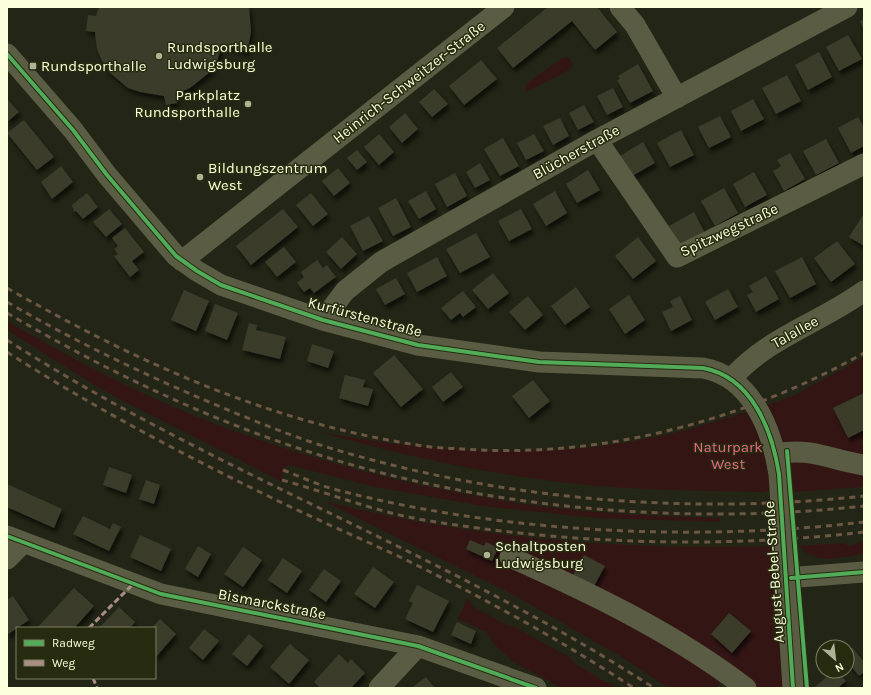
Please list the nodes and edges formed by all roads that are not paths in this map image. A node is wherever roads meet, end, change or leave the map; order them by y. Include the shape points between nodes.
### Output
1 (504, 7) edge
2 (620, 7) edge
3 (847, 7) edge
4 (7, 54) edge
5 (676, 98) junction
6 (597, 140) junction
7 (864, 164) edge
8 (182, 261) junction
9 (864, 291) edge
10 (323, 320) junction
11 (731, 379) junction
12 (776, 454) junction
13 (864, 465) edge
14 (15, 539) edge
15 (510, 557) dead end
16 (7, 559) edge
17 (864, 572) edge
18 (786, 578) junction
19 (418, 646) junction
20 (378, 688) edge
21 (536, 688) edge
22 (746, 688) edge
23 (794, 688) edge

1 - 8 street, Heinrich-Schweitzer-Straße
2 - 5 street via 634,25
3 - 5 street, Blücherstraße
4 - 8 street, Kurfürstenstraße via 142,218
5 - 6 street, Blücherstraße
6 - 7 street, Spitzwegstraße via 677,258
6 - 10 street, Blücherstraße via 381,262 344,291
8 - 10 street, Kurfürstenstraße via 221,285
9 - 11 street, Talallee via 762,350 746,362
10 - 11 street, Kurfürstenstraße via 418,345 496,358 703,368 714,370
11 - 12 street, Kurfürstenstraße via 750,396 764,422
12 - 13 street via 813,452
12 - 18 street, August-Bebel-Straße
14 - 16 street
14 - 19 street, Bismarckstraße via 161,594
15 - 22 street via 611,603 702,656
17 - 18 street
18 - 23 street, August-Bebel-Straße
19 - 20 street
19 - 21 street, Bismarckstraße

